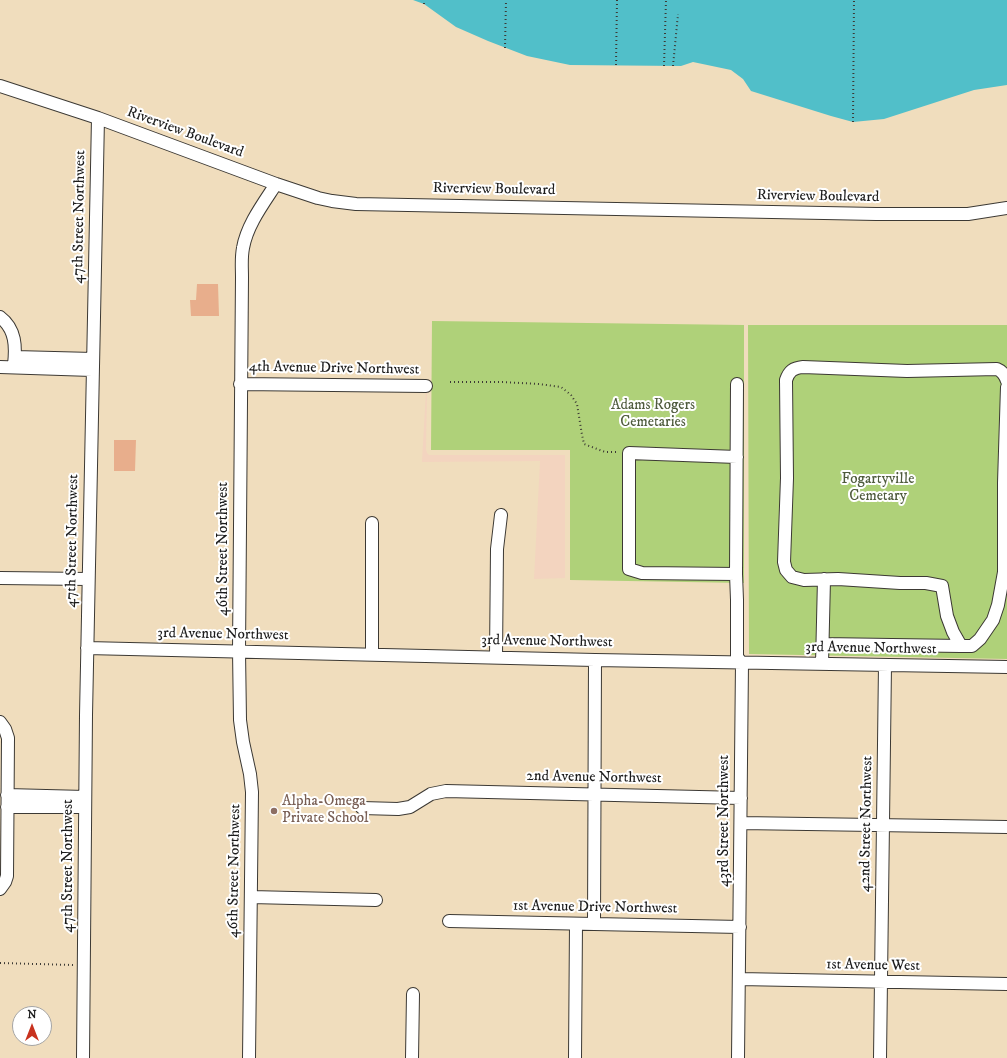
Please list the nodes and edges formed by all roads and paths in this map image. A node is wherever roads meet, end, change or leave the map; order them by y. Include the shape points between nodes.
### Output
1 (424, 0) edge
2 (506, 0) edge
3 (617, 0) edge
4 (666, 0) edge
5 (854, 0) edge
6 (424, 4) dead end
7 (678, 14) dead end
8 (505, 48) dead end
9 (616, 65) dead end
10 (664, 66) dead end
11 (673, 66) dead end
12 (0, 86) edge
13 (98, 118) junction
14 (853, 122) dead end
15 (276, 184) junction
16 (1007, 208) edge
17 (0, 317) edge
18 (15, 362) junction
19 (93, 365) junction
20 (0, 367) edge
21 (1007, 381) edge
22 (450, 382) dead end
23 (240, 384) junction
24 (737, 384) dead end
25 (426, 386) dead end
26 (1007, 387) edge
27 (629, 453) junction
28 (737, 457) junction
29 (501, 515) dead end
30 (372, 523) dead end
31 (736, 574) junction
32 (0, 578) edge
33 (88, 579) junction
34 (824, 579) junction
35 (822, 644) junction
36 (965, 646) junction
37 (87, 648) junction
38 (239, 651) junction
39 (372, 654) junction
40 (496, 657) junction
41 (595, 660) junction
42 (742, 663) junction
43 (822, 664) junction
44 (885, 665) junction
45 (971, 667) junction
46 (1007, 667) edge
47 (1, 723) edge
48 (595, 794) junction
49 (741, 798) junction
50 (7, 801) junction
51 (85, 802) junction
52 (362, 808) dead end
53 (741, 823) junction
54 (882, 824) junction
55 (1007, 827) edge
56 (2, 887) edge
57 (251, 897) junction
58 (376, 900) dead end
59 (449, 921) dead end
60 (576, 924) junction
61 (594, 924) junction
62 (740, 927) junction
63 (0, 963) edge
64 (84, 965) junction
65 (739, 979) junction
66 (881, 982) junction
67 (1007, 984) edge
68 (413, 994) dead end
69 (83, 1058) edge
70 (249, 1058) edge
71 (412, 1058) edge
72 (575, 1058) edge
73 (738, 1058) edge
74 (880, 1058) edge

1 - 6 path
2 - 8 path
3 - 9 path
4 - 10 path
5 - 14 path
7 - 11 path
12 - 13 street, Riverview Boulevard
13 - 15 street, Riverview Boulevard
13 - 19 street, 47th Street Northwest
15 - 16 street, Riverview Boulevard via 318,198 356,204 876,214 968,214
15 - 23 street, 46th Street Northwest via 246,235 243,249
17 - 18 street via 7,323 13,335
18 - 19 street
18 - 20 street
19 - 33 street, 47th Street Northwest
21 - 34 street via 1000,370 988,368 907,371 803,366 788,374 784,562 792,577 804,580
22 - 27 path via 561,386 571,394 577,404 584,444 605,452
23 - 25 street, 4th Avenue Drive Northwest
23 - 38 street, 46th Street Northwest
24 - 28 street, 43rd Street Northwest
26 - 36 street via 1004,572 993,620 972,646
27 - 28 street
27 - 31 street via 629,569 642,573
28 - 31 street, 43rd Street Northwest
29 - 40 street via 497,549
30 - 39 street
31 - 42 street, 43rd Street Northwest via 737,657
32 - 33 street
33 - 37 street, 47th Street Northwest
34 - 35 street
34 - 36 street via 926,583 942,586 947,616 953,632
35 - 36 street
35 - 43 street
36 - 45 street
37 - 38 street, 3rd Avenue Northwest
37 - 51 street, 47th Street Northwest
38 - 39 street, 3rd Avenue Northwest
38 - 57 street, 46th Street Northwest via 240,720 252,792
39 - 40 street, 3rd Avenue Northwest
40 - 41 street, 3rd Avenue Northwest
41 - 42 street, 3rd Avenue Northwest
41 - 48 street
42 - 43 street, 3rd Avenue Northwest
42 - 49 street, 43rd Street Northwest
43 - 44 street, 3rd Avenue Northwest
44 - 45 street, 3rd Avenue Northwest
44 - 54 street, 42nd Street Northwest
45 - 46 street, 3rd Avenue Northwest
47 - 50 street via 8,738
48 - 49 street, 2nd Avenue Northwest
48 - 52 street, 2nd Avenue Northwest via 446,791 431,794 410,807
48 - 61 street
49 - 53 street, 43rd Street Northwest
50 - 51 street
50 - 56 street via 7,876
51 - 64 street, 47th Street Northwest
53 - 54 street
53 - 62 street, 43rd Street Northwest
54 - 55 street
54 - 66 street, 42nd Street Northwest
57 - 58 street
57 - 70 street, 46th Street Northwest
59 - 60 street, 1st Avenue Drive Northwest
60 - 61 street, 1st Avenue Drive Northwest
60 - 72 street
61 - 62 street, 1st Avenue Drive Northwest
62 - 65 street, 43rd Street Northwest
63 - 64 path
64 - 69 street, 47th Street Northwest
65 - 66 street, 1st Avenue West
65 - 73 street, 43rd Street Northwest
66 - 67 street, 1st Avenue West
66 - 74 street, 42nd Street Northwest
68 - 71 street

